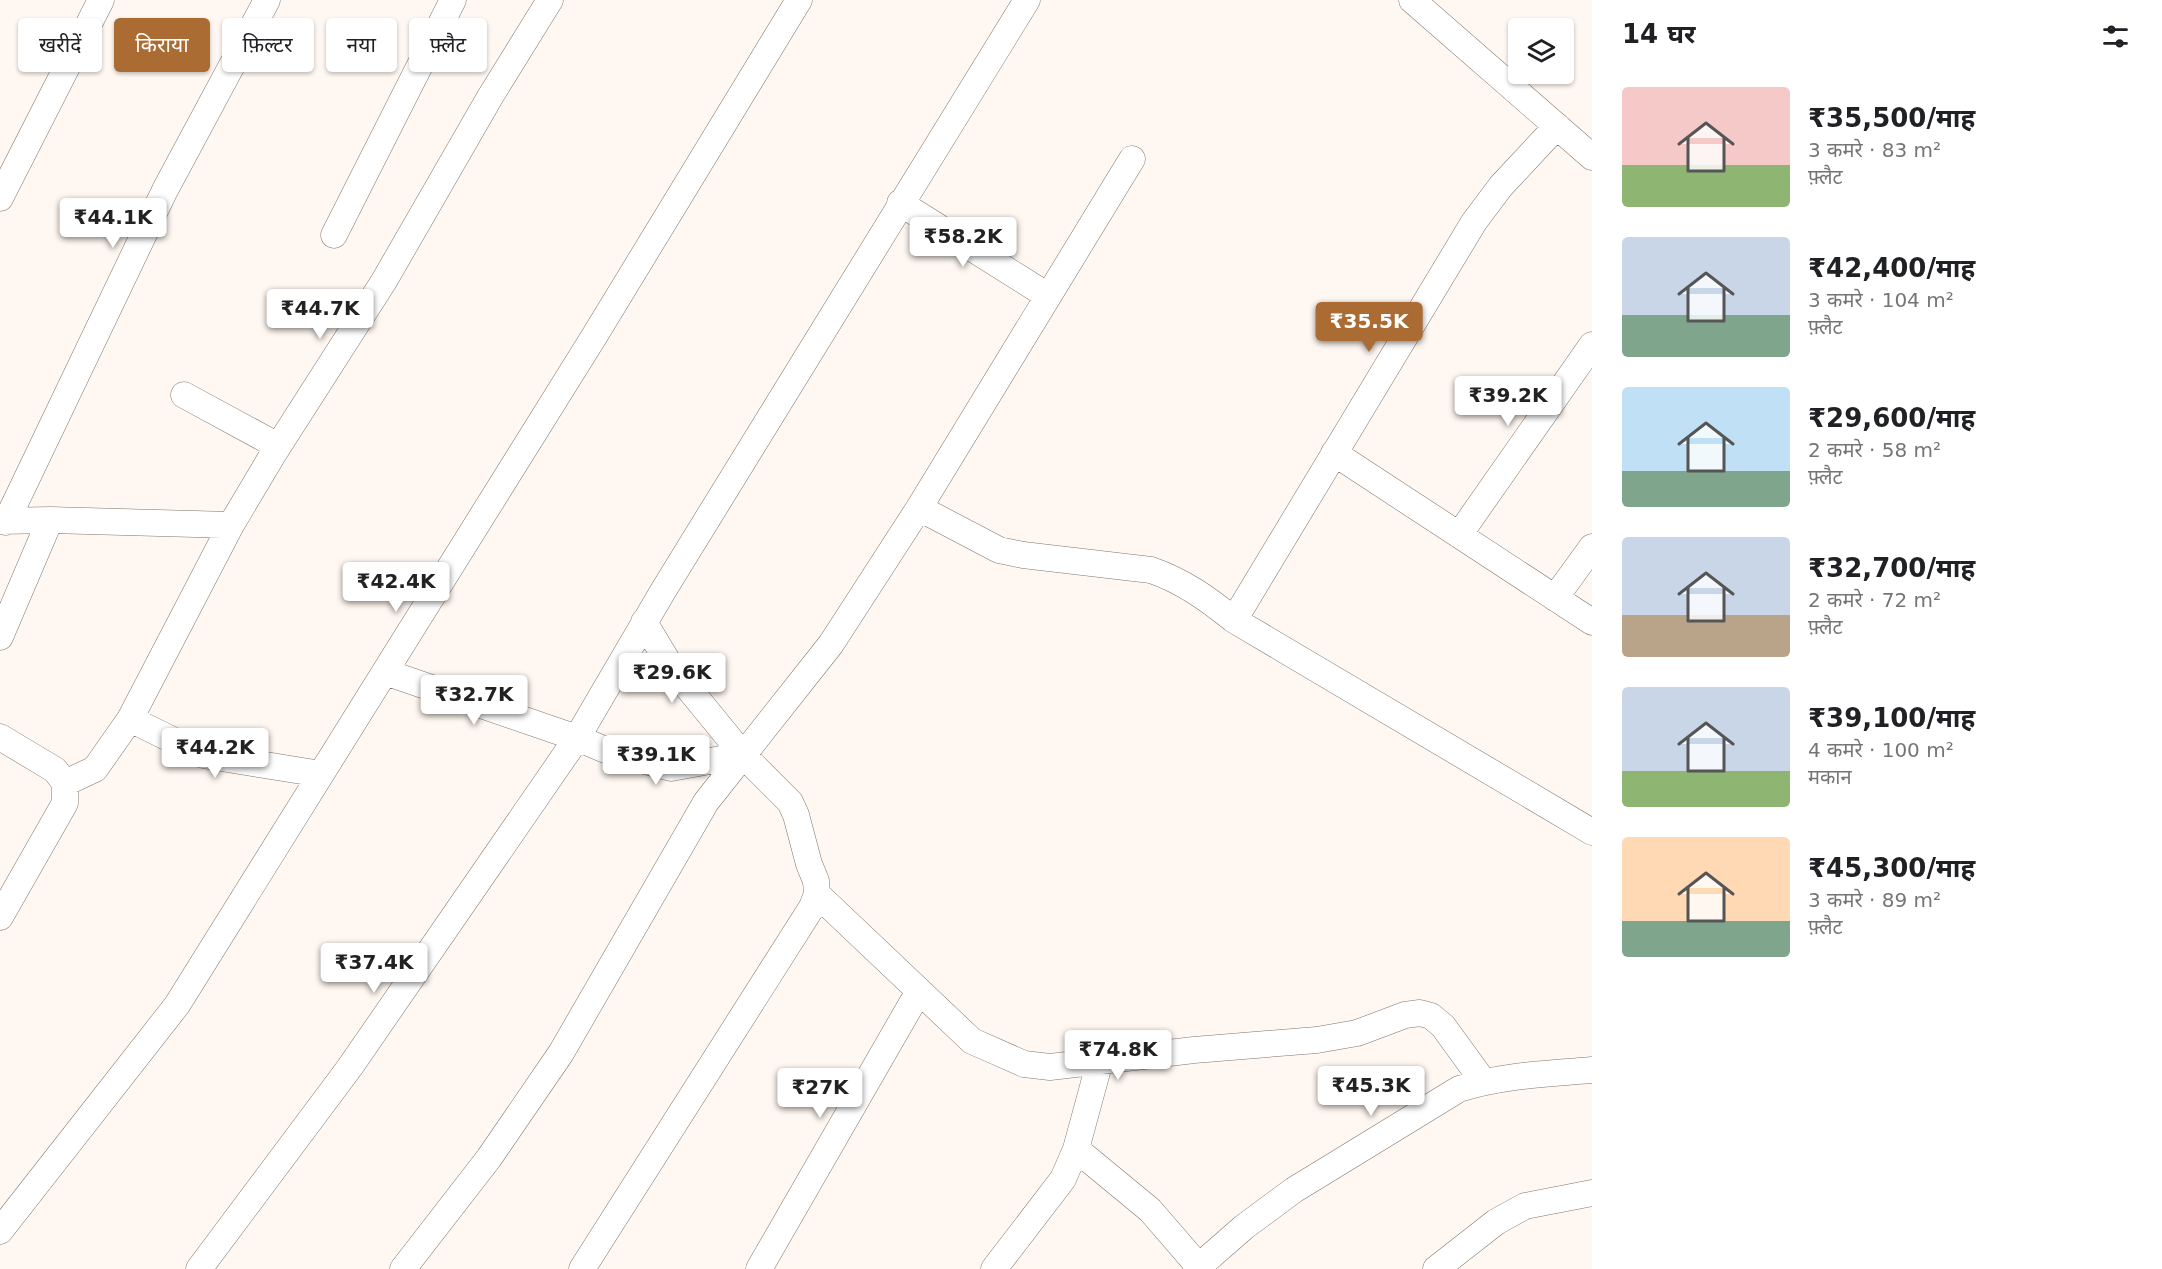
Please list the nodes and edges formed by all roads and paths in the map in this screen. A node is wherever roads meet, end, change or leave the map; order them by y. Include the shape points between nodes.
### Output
1 (101, 0) edge
2 (267, 0) edge
3 (453, 0) edge
4 (550, 0) edge
5 (799, 0) edge
6 (1027, 0) edge
7 (1412, 0) edge
8 (1557, 126) junction
9 (1592, 157) edge
10 (1132, 159) dead end
11 (0, 198) edge
12 (900, 203) junction
13 (334, 235) dead end
14 (1048, 296) junction
15 (1592, 345) edge
16 (184, 395) dead end
17 (278, 446) junction
18 (1334, 453) junction
19 (919, 508) junction
20 (50, 520) junction
21 (3, 521) edge
22 (231, 525) junction
23 (1459, 535) junction
24 (1592, 547) edge
25 (1555, 598) junction
26 (1234, 620) junction
27 (644, 622) junction
28 (1592, 622) edge
29 (0, 637) edge
30 (385, 672) junction
31 (130, 719) junction
32 (0, 736) edge
33 (577, 738) junction
34 (743, 755) junction
35 (321, 774) junction
36 (65, 783) junction
37 (1589, 823) edge
38 (817, 894) junction
39 (0, 917) edge
40 (919, 991) junction
41 (1100, 1061) junction
42 (1592, 1070) edge
43 (1483, 1081) junction
44 (1077, 1149) junction
45 (1592, 1193) edge
46 (0, 1231) edge
47 (1198, 1268) edge
48 (200, 1269) edge
49 (403, 1269) edge
50 (582, 1269) edge
51 (759, 1269) edge
52 (994, 1269) edge
53 (1436, 1269) edge

1 - 11 street
2 - 21 street via 165,190
3 - 13 street
4 - 17 street via 384,281
5 - 30 street
6 - 12 street
7 - 8 street
8 - 9 street
8 - 18 street via 1501,186 1474,222
10 - 14 street
12 - 14 street
12 - 27 street
14 - 19 street
15 - 23 street
16 - 17 street
17 - 22 street
18 - 23 street
18 - 26 street
19 - 26 street via 999,550 1151,570 1171,577
19 - 34 street via 831,644
20 - 21 street
20 - 22 street
20 - 29 street
22 - 31 street
23 - 25 street
24 - 25 street
25 - 28 street
26 - 37 street
27 - 33 street
27 - 34 street via 671,667
30 - 33 street
30 - 35 street
31 - 35 street via 203,755
31 - 36 street via 95,769
32 - 36 street via 55,770
33 - 34 street via 671,768
33 - 48 street via 350,1067
34 - 38 street via 790,802
34 - 49 street via 706,802 561,1053 489,1158
35 - 46 street via 177,1005
36 - 39 street via 65,803
38 - 40 street
38 - 50 street
40 - 41 street via 972,1041 1024,1064 1050,1067
40 - 51 street
41 - 43 street via 1317,1040 1357,1034 1420,1013 1443,1026
41 - 44 street
42 - 43 street
43 - 47 street via 1459,1089 1294,1190
44 - 47 street via 1150,1210
44 - 52 street via 1063,1179
45 - 53 street via 1526,1206 1496,1222

